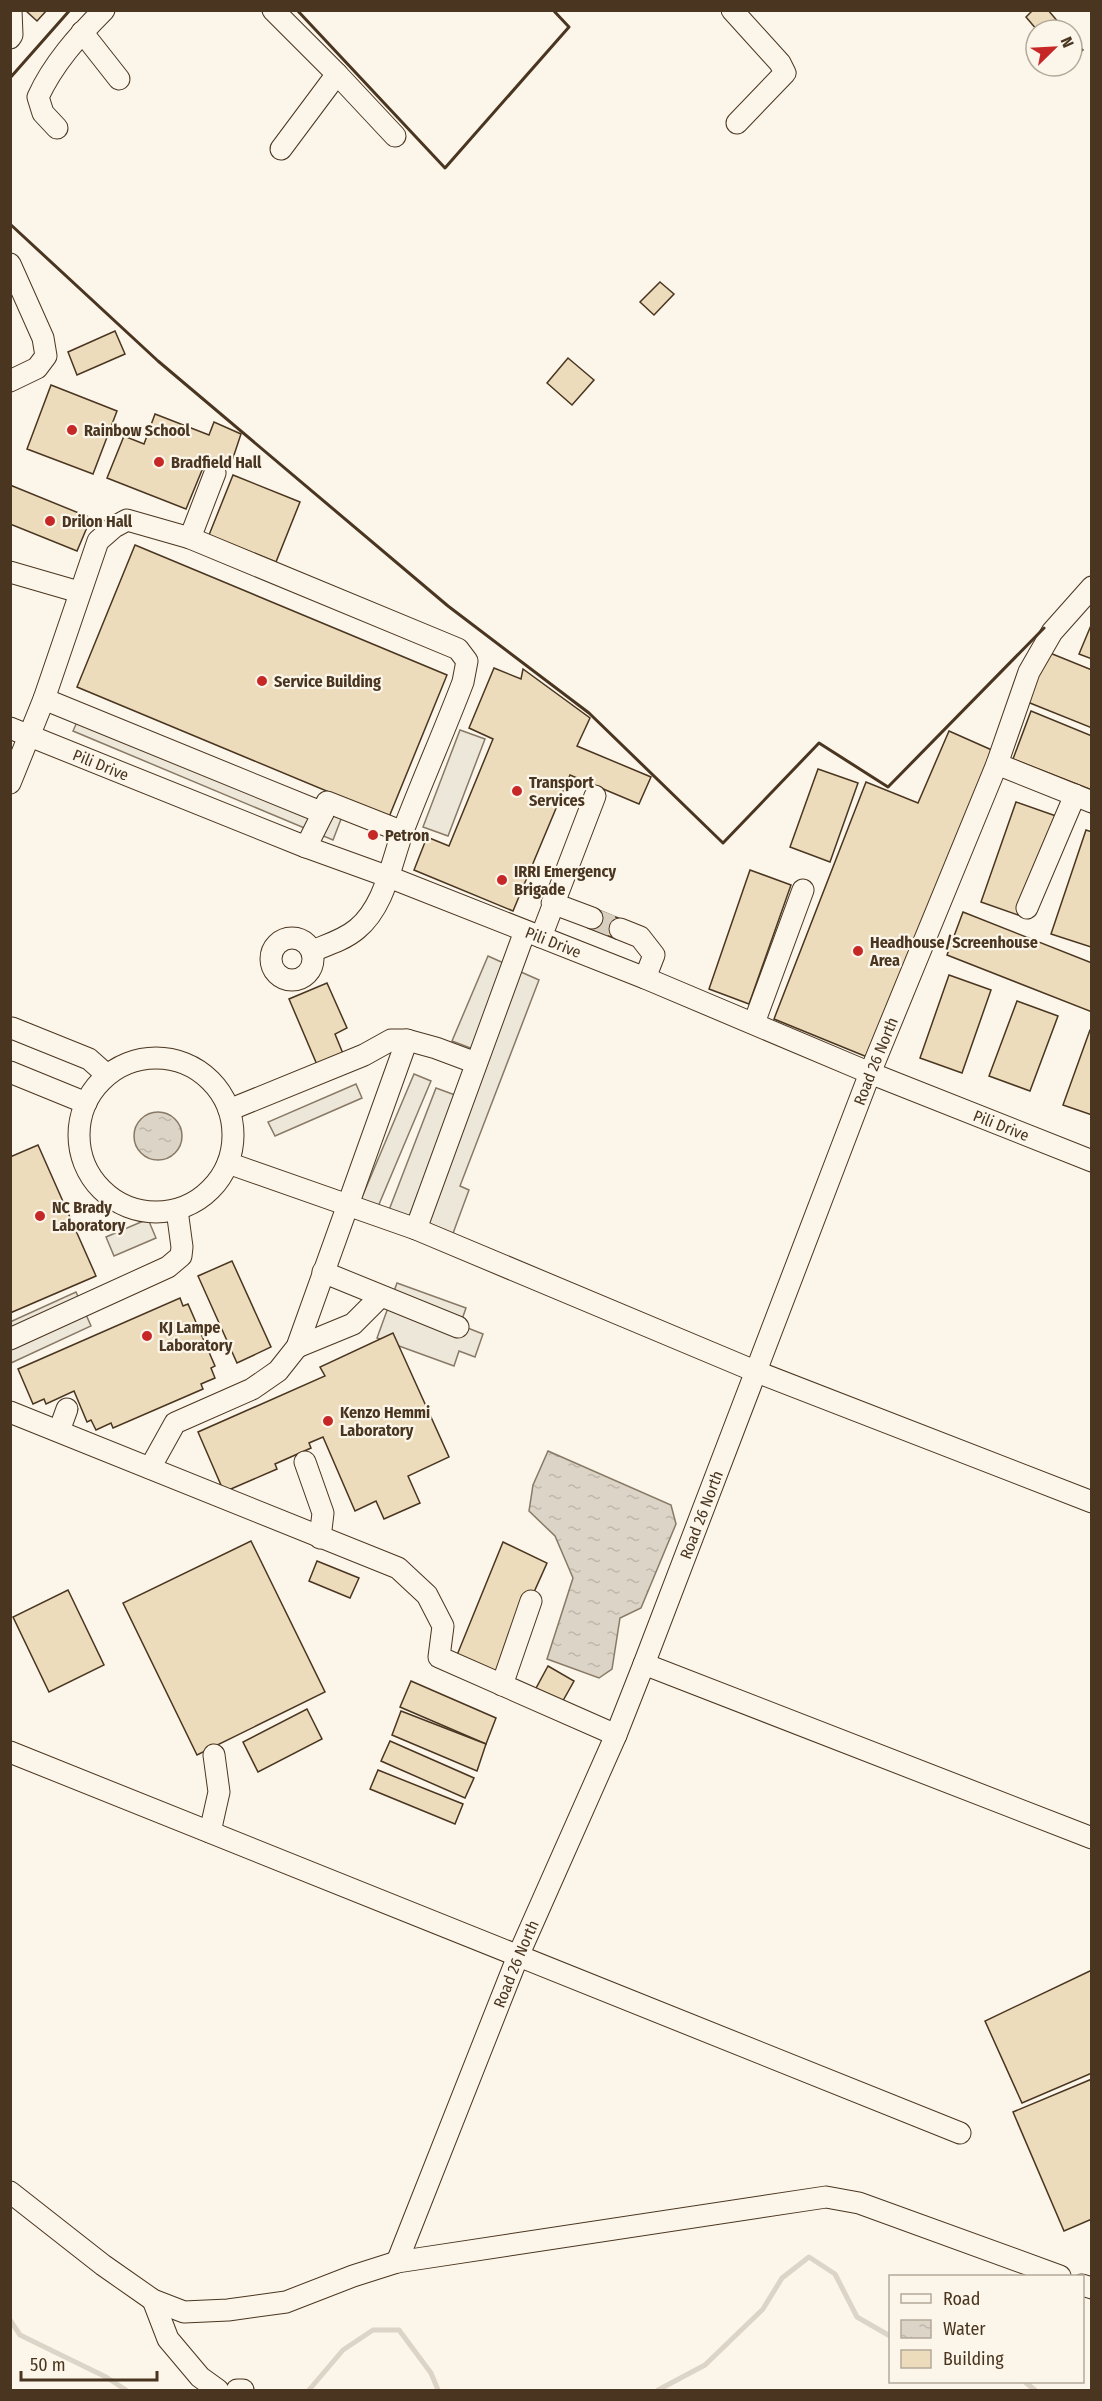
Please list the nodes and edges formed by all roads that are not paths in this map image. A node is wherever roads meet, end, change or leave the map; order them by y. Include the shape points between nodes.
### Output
1 (11, 10) edge
2 (104, 10) edge
3 (273, 10) edge
4 (732, 10) edge
5 (82, 32) junction
6 (10, 38) edge
7 (337, 74) junction
8 (119, 79) dead end
9 (737, 123) dead end
10 (57, 128) dead end
11 (395, 136) dead end
12 (281, 148) dead end
13 (10, 264) edge
14 (10, 381) edge
15 (215, 473) dead end
16 (190, 538) junction
17 (10, 572) edge
18 (1092, 587) edge
19 (79, 592) junction
20 (44, 699) junction
21 (10, 728) edge
22 (30, 736) junction
23 (997, 764) junction
24 (10, 783) edge
25 (595, 796) dead end
26 (1083, 798) edge
27 (323, 813) junction
28 (403, 832) junction
29 (306, 847) junction
30 (388, 877) junction
31 (803, 890) dead end
32 (552, 903) junction
33 (1027, 908) dead end
34 (592, 918) tunnel mouth
35 (620, 929) tunnel mouth
36 (533, 934) junction
37 (312, 951) dead end
38 (645, 978) junction
39 (754, 1023) junction
40 (12, 1028) edge
41 (407, 1040) junction
42 (476, 1063) junction
43 (10, 1072) edge
44 (870, 1073) junction
45 (107, 1075) junction
46 (86, 1103) junction
47 (229, 1110) junction
48 (1092, 1161) edge
49 (228, 1163) junction
50 (349, 1206) junction
51 (177, 1210) junction
52 (416, 1229) junction
53 (323, 1272) junction
54 (380, 1297) junction
55 (458, 1327) dead end
56 (10, 1339) edge
57 (297, 1347) junction
58 (758, 1372) junction
59 (67, 1409) dead end
60 (10, 1412) edge
61 (58, 1431) junction
62 (305, 1462) dead end
63 (150, 1468) junction
64 (1092, 1502) edge
65 (320, 1538) junction
66 (531, 1601) dead end
67 (644, 1664) junction
68 (502, 1685) junction
69 (616, 1735) junction
70 (10, 1752) edge
71 (214, 1755) dead end
72 (210, 1832) junction
73 (1092, 1838) edge
74 (518, 1956) junction
75 (960, 2133) dead end
76 (10, 2192) edge
77 (397, 2262) junction
78 (1055, 2275) edge
79 (153, 2300) junction
80 (243, 2390) edge
81 (218, 2391) edge
82 (237, 2391) edge

1 - 6 street
2 - 5 street
3 - 7 street
4 - 9 street via 785,73
5 - 8 street
5 - 10 street via 49,75 38,98 43,113
7 - 11 street
7 - 12 street
13 - 14 street via 44,338 46,356 37,369
15 - 16 street
16 - 19 street via 128,520 98,541
16 - 28 street via 458,649 467,661 463,682
17 - 19 street
18 - 23 street, Road 26 North via 1052,632 1029,672
19 - 20 street
20 - 22 street
20 - 27 street
21 - 22 street, Pili Drive
22 - 24 street
22 - 29 street, Pili Drive
23 - 26 street
23 - 44 street, Road 26 North
25 - 32 street
26 - 33 street
27 - 28 street via 327,802
27 - 29 street
28 - 30 street
29 - 30 street, Pili Drive
30 - 36 street, Pili Drive
30 - 37 street via 374,909 357,929
31 - 39 street
32 - 34 street
32 - 36 street
35 - 38 street via 639,937 654,955
36 - 38 street, Pili Drive
36 - 42 street
38 - 39 street, Pili Drive
39 - 44 street, Pili Drive
40 - 45 street via 89,1059
41 - 42 street
41 - 47 street via 391,1040 364,1055
41 - 50 street
42 - 52 street
43 - 46 street
44 - 48 street, Pili Drive
44 - 58 street, Road 26 North
45 - 46 street
45 - 47 street via 144,1059 177,1061 199,1071 217,1088
46 - 51 street via 79,1127 81,1152 90,1175 106,1194 128,1207 152,1213
47 - 49 street via 233,1146
49 - 50 street
49 - 51 street via 208,1192
50 - 52 street
50 - 53 street
51 - 56 street via 182,1256 168,1267
52 - 58 street
53 - 54 street
53 - 57 street
54 - 55 street
54 - 57 street via 353,1324
57 - 63 street via 278,1371 252,1389 175,1423
58 - 64 street
58 - 67 street, Road 26 North
59 - 61 street
60 - 61 street
61 - 63 street
62 - 65 street via 323,1513
63 - 65 street
65 - 68 street via 398,1568 427,1595 443,1626 439,1657
66 - 68 street
67 - 69 street, Road 26 North
67 - 73 street
68 - 69 street
69 - 74 street, Road 26 North
70 - 72 street
71 - 72 street via 219,1791
72 - 74 street
74 - 75 street
74 - 77 street, Road 26 North
76 - 79 street
77 - 78 street via 826,2197 859,2203
77 - 79 street via 286,2302 184,2312
79 - 81 street via 168,2339 200,2377
80 - 82 street

